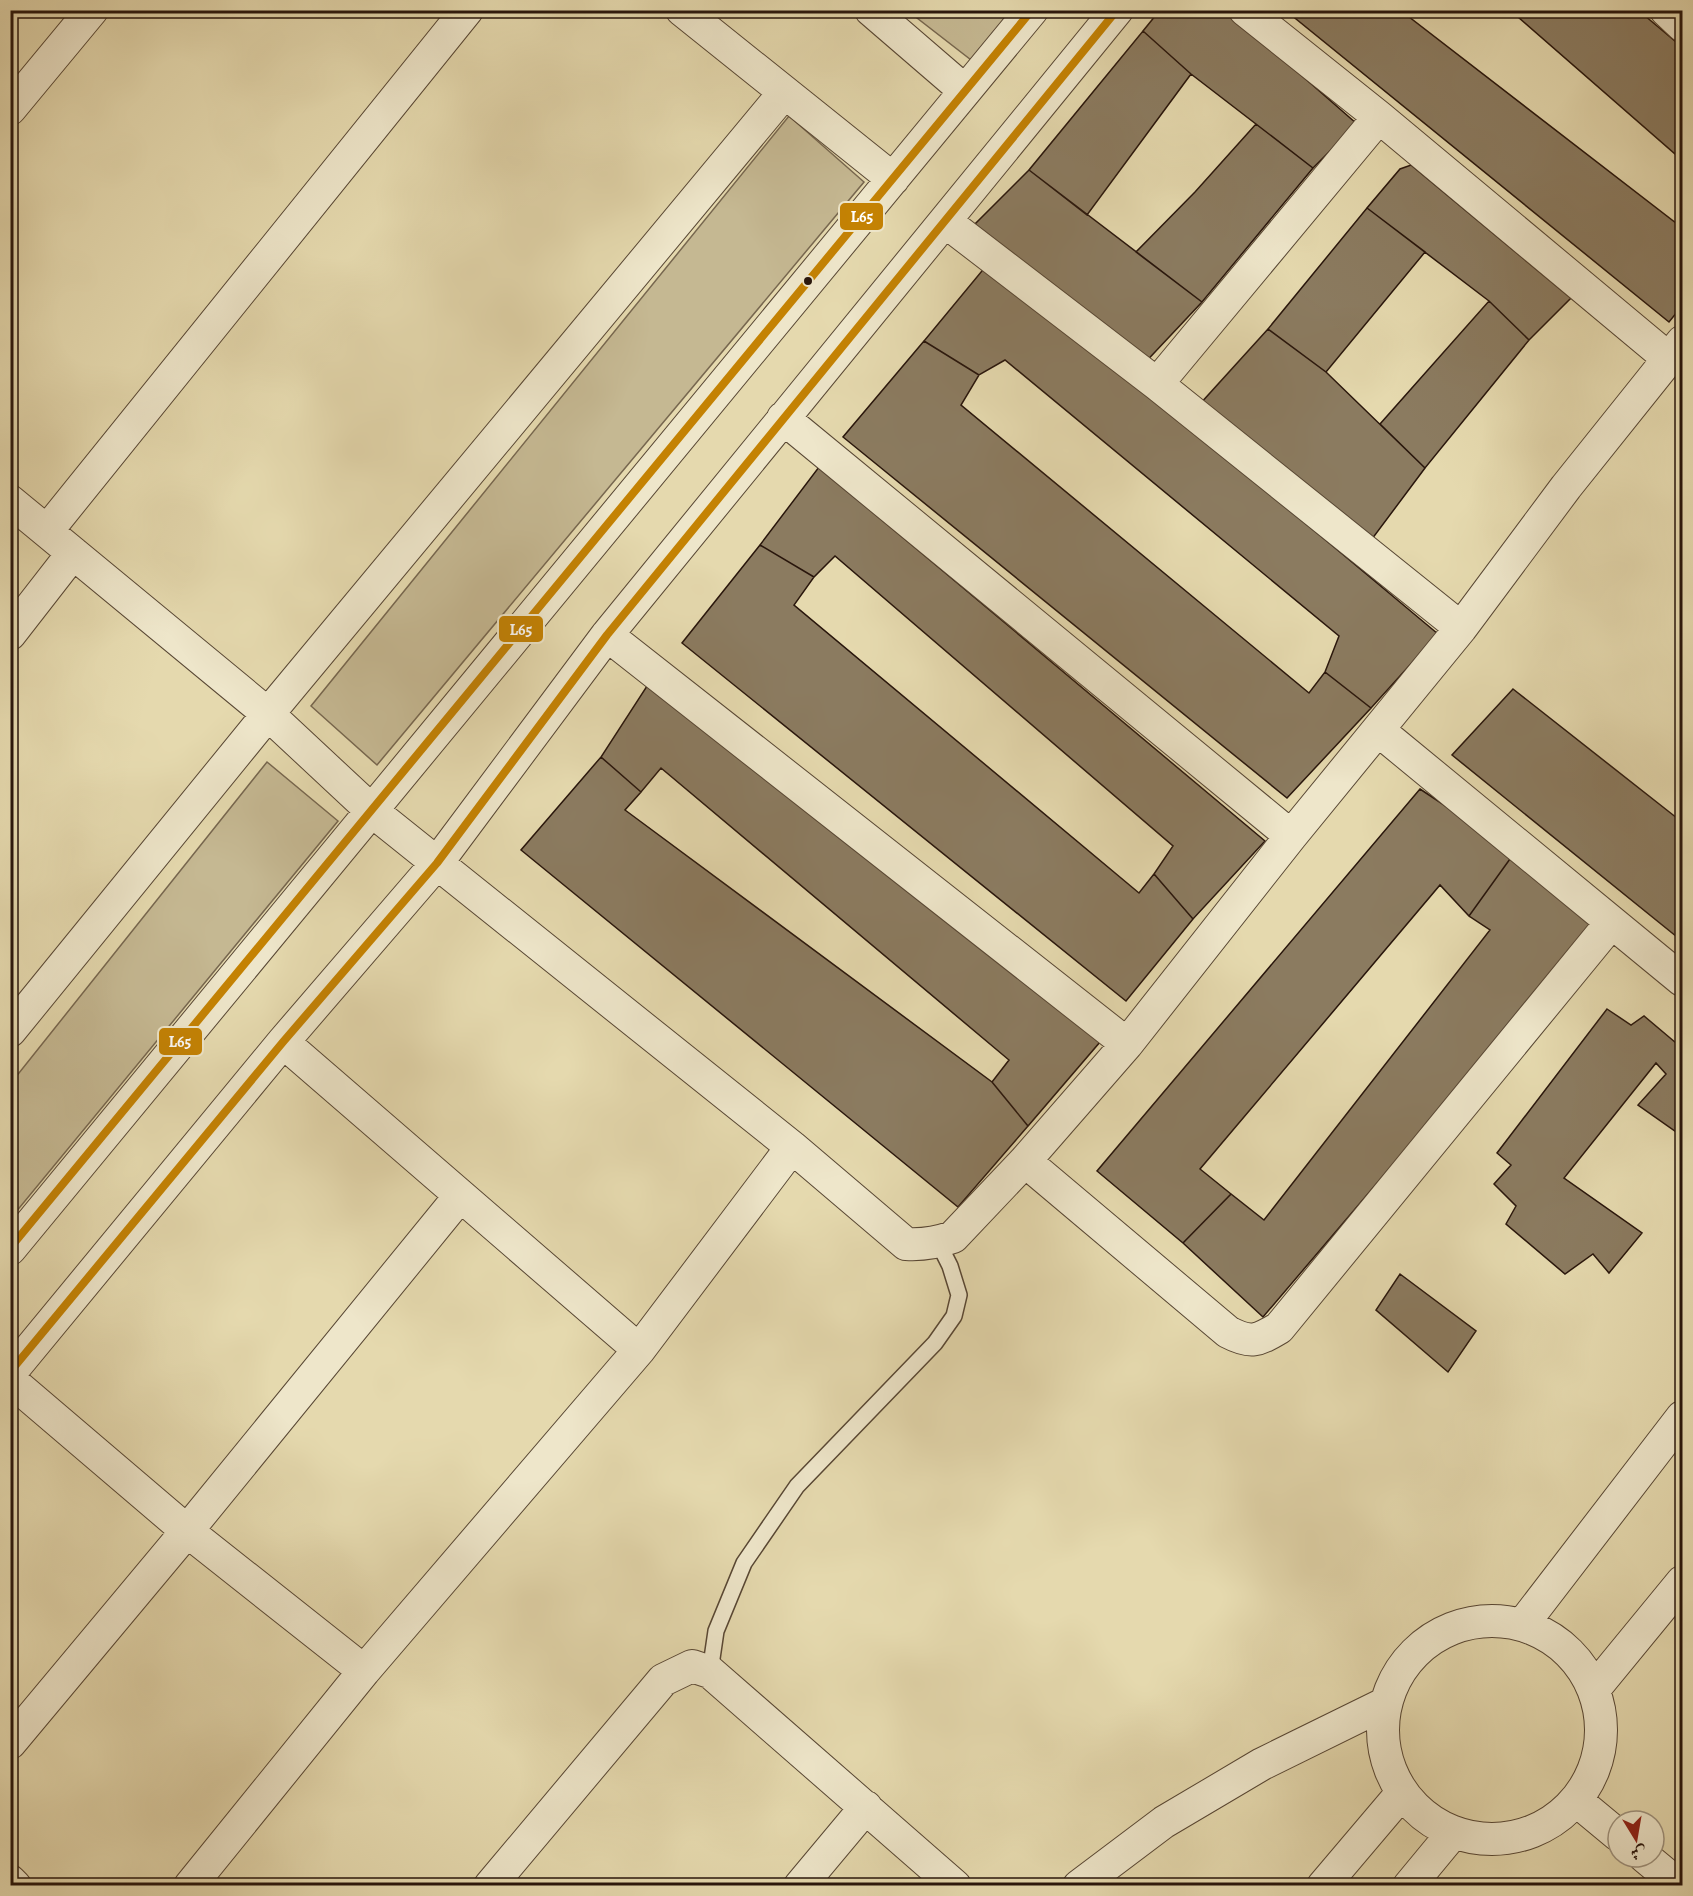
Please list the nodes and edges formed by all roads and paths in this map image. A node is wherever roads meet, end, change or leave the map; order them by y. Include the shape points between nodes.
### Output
1 (92, 10) edge
2 (467, 10) edge
3 (682, 10) edge
4 (871, 10) edge
5 (1032, 10) edge
6 (1117, 10) edge
7 (1245, 10) edge
8 (1665, 10) edge
9 (1683, 25) edge
10 (965, 92) junction
11 (784, 93) junction
12 (10, 109) edge
13 (1379, 117) junction
14 (893, 179) junction
15 (946, 222) junction
16 (1676, 351) edge
17 (1157, 384) junction
18 (783, 418) junction
19 (10, 501) edge
20 (47, 531) junction
21 (73, 553) junction
22 (1461, 628) junction
23 (10, 634) edge
24 (607, 635) junction
25 (268, 714) junction
26 (1378, 730) junction
27 (372, 811) junction
28 (1291, 836) junction
29 (437, 862) junction
30 (1611, 923) junction
31 (1683, 980) edge
32 (10, 1031) edge
33 (283, 1042) junction
34 (1127, 1044) junction
35 (792, 1148) junction
36 (1025, 1161) junction
37 (460, 1196) junction
38 (938, 1242) junction
39 (10, 1250) edge
40 (639, 1350) junction
41 (10, 1373) edge
42 (10, 1380) edge
43 (1683, 1417) edge
44 (187, 1531) junction
45 (1683, 1582) edge
46 (1523, 1624) junction
47 (364, 1671) junction
48 (710, 1672) junction
49 (1595, 1688) junction
50 (1384, 1704) junction
51 (10, 1743) edge
52 (1401, 1794) junction
53 (1577, 1801) junction
54 (866, 1808) junction
55 (1606, 1825) edge
56 (1452, 1833) junction
57 (1659, 1869) edge
58 (10, 1881) edge
59 (15, 1886) edge
60 (190, 1886) edge
61 (490, 1886) edge
62 (800, 1886) edge
63 (955, 1886) edge
64 (1079, 1886) edge
65 (1323, 1886) edge
66 (1409, 1886) edge
67 (1680, 1886) edge

1 - 12 street
2 - 20 street
3 - 11 street
4 - 10 street
5 - 10 street
6 - 15 street
7 - 13 street
8 - 9 street
10 - 14 street
11 - 14 street
11 - 25 street
13 - 16 street
13 - 17 street
14 - 27 street
15 - 17 street
15 - 18 street
16 - 22 street via 1566,487
17 - 22 street
18 - 24 street
18 - 28 street
19 - 20 street
20 - 21 street
21 - 23 street
21 - 25 street
22 - 26 street
24 - 29 street
24 - 34 street
25 - 27 street
25 - 32 street
26 - 28 street
26 - 30 street
27 - 29 street
27 - 39 street
28 - 34 street
29 - 33 street
29 - 35 street
30 - 31 street
30 - 36 street via 1279,1328 1260,1339 1244,1341 1228,1332
33 - 37 street
33 - 41 street
34 - 36 street
35 - 38 street via 906,1244
35 - 40 street
36 - 38 street via 953,1237
37 - 40 street
37 - 44 street
38 - 48 lane via 960,1295 954,1316 935,1343 797,1486 744,1563 716,1631
40 - 47 street
42 - 44 street
43 - 46 street
44 - 47 street
44 - 51 street
45 - 49 street
46 - 49 street via 1567,1648
46 - 50 street via 1479,1620 1436,1634 1403,1664
47 - 60 street
48 - 54 street
48 - 61 street via 692,1666 663,1680
49 - 53 street via 1603,1728 1596,1767
50 - 52 street via 1383,1751
50 - 64 street via 1262,1764 1164,1822
52 - 56 street via 1424,1818
52 - 65 street
53 - 55 street
53 - 56 street via 1541,1829 1497,1841
54 - 62 street
54 - 63 street
56 - 66 street
57 - 67 street
58 - 59 street

